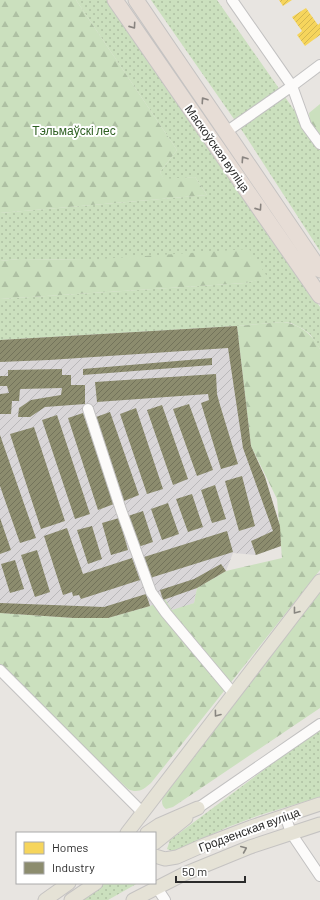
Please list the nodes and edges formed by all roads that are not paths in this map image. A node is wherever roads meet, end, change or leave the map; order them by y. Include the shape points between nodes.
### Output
1 (115, 0) edge
2 (136, 0) edge
3 (232, 0) edge
4 (320, 65) edge
5 (292, 86) junction
6 (226, 132) junction
7 (213, 141) junction
8 (320, 144) edge
9 (320, 270) edge
10 (320, 296) edge
11 (88, 409) dead end
12 (320, 580) edge
13 (0, 670) edge
14 (233, 693) junction
15 (320, 724) edge
16 (320, 804) edge
17 (198, 808) junction
18 (143, 813) junction
19 (285, 815) junction
20 (320, 824) edge
21 (128, 832) edge
22 (148, 832) edge
23 (292, 834) junction
24 (156, 842) edge
25 (156, 856) edge
26 (320, 876) edge
27 (68, 884) edge
28 (95, 884) edge
29 (157, 888) junction
30 (45, 900) edge
31 (71, 900) edge
32 (134, 900) edge
33 (165, 900) edge

1 -> 7 highway, Маскоўская вуліца
6 -> 2 highway, Маскоўская вуліца
3 - 5 street
4 - 5 street
5 - 6 street
5 - 8 street via 306,125
6 - 7 highway
9 -> 6 highway, Маскоўская вуліца
7 -> 10 highway, Маскоўская вуліца
11 - 14 street via 151,592
12 -> 14 main road
13 - 18 street
14 -> 18 main road
15 - 17 street
16 - 19 main road, Гродзенская вуліца
17 - 22 main road
17 - 24 main road
18 - 21 main road
19 - 23 street
19 - 25 main road, Гродзенская вуліца via 224,836 177,857 165,859
20 - 23 main road, Гродзенская вуліца
23 - 26 street
29 -> 23 main road, Гродзенская вуліца via 250,847
27 - 30 main road
28 - 31 main road
29 - 32 main road, Гродзенская вуліца
29 - 33 street

